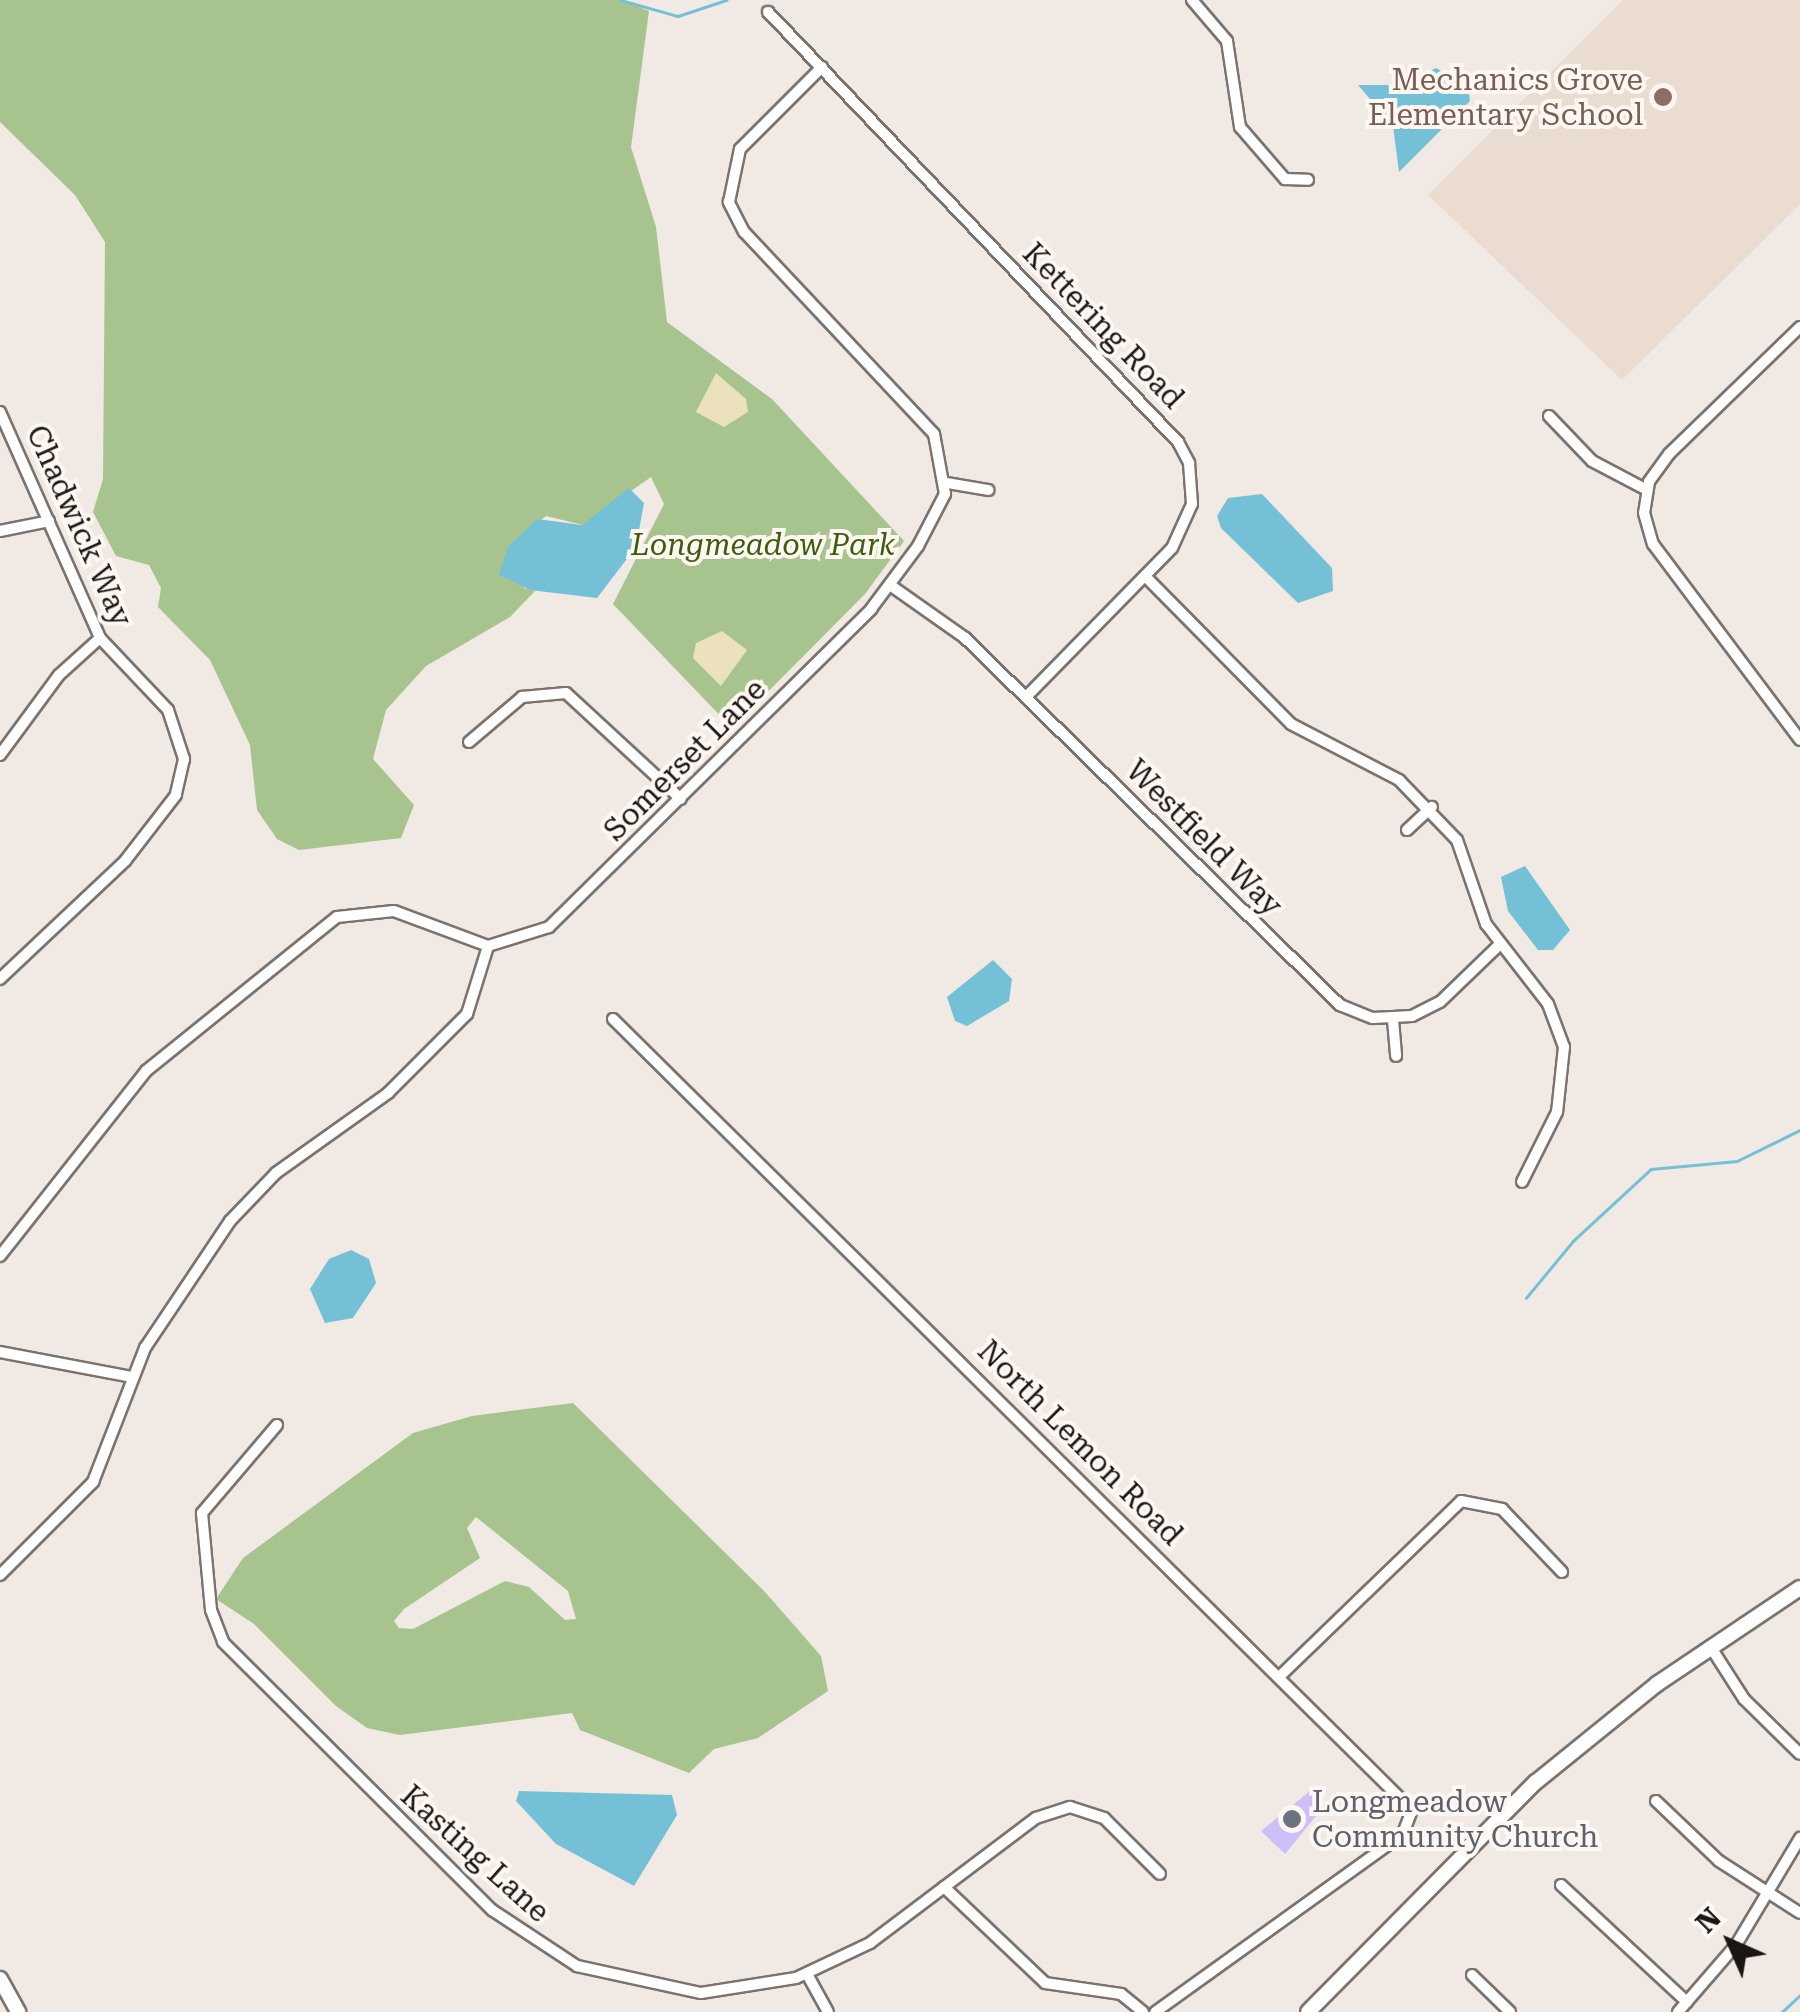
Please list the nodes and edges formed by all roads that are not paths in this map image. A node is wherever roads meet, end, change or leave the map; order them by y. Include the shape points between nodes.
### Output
1 (1192, 0) edge
2 (768, 12) dead end
3 (822, 68) junction
4 (1308, 180) dead end
5 (1800, 327) edge
6 (0, 412) edge
7 (1549, 416) dead end
8 (947, 482) junction
9 (988, 490) dead end
10 (1647, 490) junction
11 (48, 521) junction
12 (0, 532) edge
13 (1145, 576) junction
14 (890, 585) junction
15 (100, 638) junction
16 (1026, 698) junction
17 (1800, 740) edge
18 (468, 742) dead end
19 (0, 755) edge
20 (681, 799) junction
21 (1432, 807) junction
22 (1407, 830) dead end
23 (1499, 945) junction
24 (488, 946) junction
25 (0, 980) edge
26 (613, 1019) dead end
27 (1393, 1020) junction
28 (1396, 1056) dead end
29 (1522, 1182) dead end
30 (0, 1256) edge
31 (0, 1352) edge
32 (132, 1377) junction
33 (278, 1425) dead end
34 (1562, 1572) dead end
35 (0, 1575) edge
36 (1800, 1588) edge
37 (1710, 1646) junction
38 (1280, 1676) junction
39 (1798, 1747) edge
40 (1656, 1801) dead end
41 (1800, 1838) edge
42 (1160, 1874) dead end
43 (1561, 1885) dead end
44 (944, 1887) junction
45 (1770, 1893) junction
46 (1800, 1914) edge
47 (806, 1974) junction
48 (1472, 1974) dead end
49 (0, 1979) edge
50 (1687, 2002) junction
51 (18, 2012) edge
52 (828, 2012) edge
53 (1144, 2012) edge
54 (1155, 2012) edge
55 (1308, 2012) edge
56 (1510, 2012) edge
57 (1678, 2012) edge

1 - 4 street via 1227,41 1240,127 1285,180
2 - 3 street, Kettering Road
3 - 8 street via 740,149 729,202 744,232 934,434
3 - 13 street, Kettering Road via 1178,442 1192,504 1180,536
5 - 10 street via 1669,454
6 - 11 street, Chadwick Way
7 - 10 street via 1592,461
8 - 9 street
8 - 14 street, Somerset Lane via 941,507
10 - 17 street via 1653,544
11 - 12 street
11 - 15 street, Chadwick Way
13 - 16 street, Kettering Road
13 - 21 street via 1291,724 1399,780
14 - 16 street, Westfield Way via 965,638
14 - 20 street, Somerset Lane
15 - 19 street via 58,674
15 - 25 street, Chadwick Way via 172,716 182,743 180,785 95,893
16 - 27 street, Westfield Way via 1340,1006
18 - 20 street via 522,697 566,694
20 - 24 street, Somerset Lane via 550,927
21 - 22 street
21 - 23 street via 1457,840
23 - 27 street via 1440,1002
23 - 29 street via 1548,1004 1564,1047 1557,1112
24 - 30 street via 394,911 337,917 134,1083
24 - 32 street via 467,1014 388,1093 246,1202 165,1313
26 - 38 street, North Lemon Road
27 - 28 street
31 - 32 street
32 - 35 street via 93,1482
33 - 47 street, Kasting Lane via 202,1512 211,1610 234,1657 492,1910 542,1948 653,1988 734,1991
34 - 38 street via 1502,1509 1462,1502
36 - 37 main road
37 - 39 street via 1744,1699
37 - 55 main road via 1496,1818
38 - 54 street, North Lemon Road via 1414,1816 1403,1834
40 - 45 street via 1719,1861
41 - 45 street
42 - 44 street, Kasting Lane via 1104,1818 1070,1807 1036,1818
43 - 50 street
44 - 47 street, Kasting Lane via 870,1943
44 - 53 street via 1045,1983 1121,1994
45 - 46 street
45 - 50 street
47 - 52 street
48 - 56 street
49 - 51 main road
50 - 57 street

